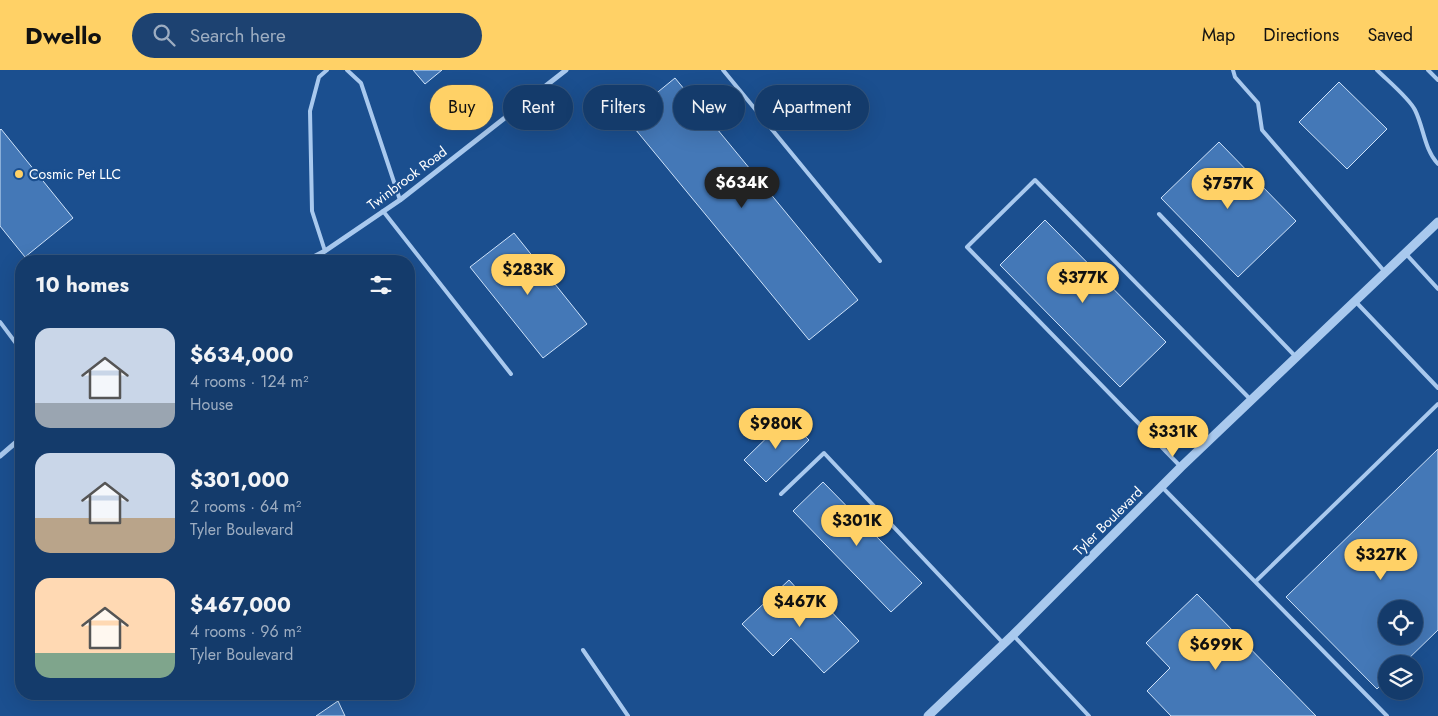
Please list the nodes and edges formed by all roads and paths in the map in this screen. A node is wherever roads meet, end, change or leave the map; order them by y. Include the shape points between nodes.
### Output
1 (327, 70) edge
2 (347, 70) edge
3 (566, 70) edge
4 (723, 70) edge
5 (1233, 70) edge
6 (1377, 70) edge
7 (1428, 70) edge
8 (1438, 80) edge
9 (1438, 164) edge
10 (400, 200) junction
11 (383, 211) junction
12 (1159, 214) dead end
13 (1438, 222) edge
14 (325, 251) junction
15 (1405, 254) junction
16 (317, 255) edge
17 (880, 261) dead end
18 (1385, 272) junction
19 (1438, 289) edge
20 (1355, 301) junction
21 (0, 322) edge
22 (15, 342) edge
23 (1296, 357) junction
24 (511, 374) dead end
25 (1438, 388) edge
26 (1251, 400) junction
27 (1438, 404) edge
28 (15, 443) edge
29 (0, 456) edge
30 (1181, 467) junction
31 (1162, 486) junction
32 (781, 494) dead end
33 (1256, 581) junction
34 (1013, 636) junction
35 (1004, 644) junction
36 (583, 650) dead end
37 (628, 716) edge
38 (928, 716) edge
39 (1089, 716) edge
40 (1387, 716) edge

1 - 14 lane via 318,76 310,111 312,211
2 - 10 lane via 361,84
3 - 10 street, Twinbrook Road
4 - 17 lane
5 - 18 lane via 1235,77 1258,103 1262,130
6 - 9 lane via 1414,107 1424,140
7 - 8 lane
10 - 11 street, Twinbrook Road
11 - 14 street, Twinbrook Road
11 - 24 lane
12 - 23 lane
13 - 15 street, Tyler Boulevard
14 - 16 street, Twinbrook Road
15 - 18 street, Tyler Boulevard
15 - 19 lane
18 - 20 street, Tyler Boulevard
20 - 23 street, Tyler Boulevard
20 - 25 lane
21 - 22 lane
23 - 26 street, Tyler Boulevard
26 - 30 street, Tyler Boulevard
26 - 30 lane via 1035,180 967,247
27 - 33 lane
28 - 29 street
30 - 31 street, Tyler Boulevard
31 - 33 lane
31 - 34 street, Tyler Boulevard
32 - 35 lane via 824,453
33 - 40 lane
34 - 35 street, Tyler Boulevard
34 - 39 lane
35 - 38 street, Tyler Boulevard
36 - 37 lane

